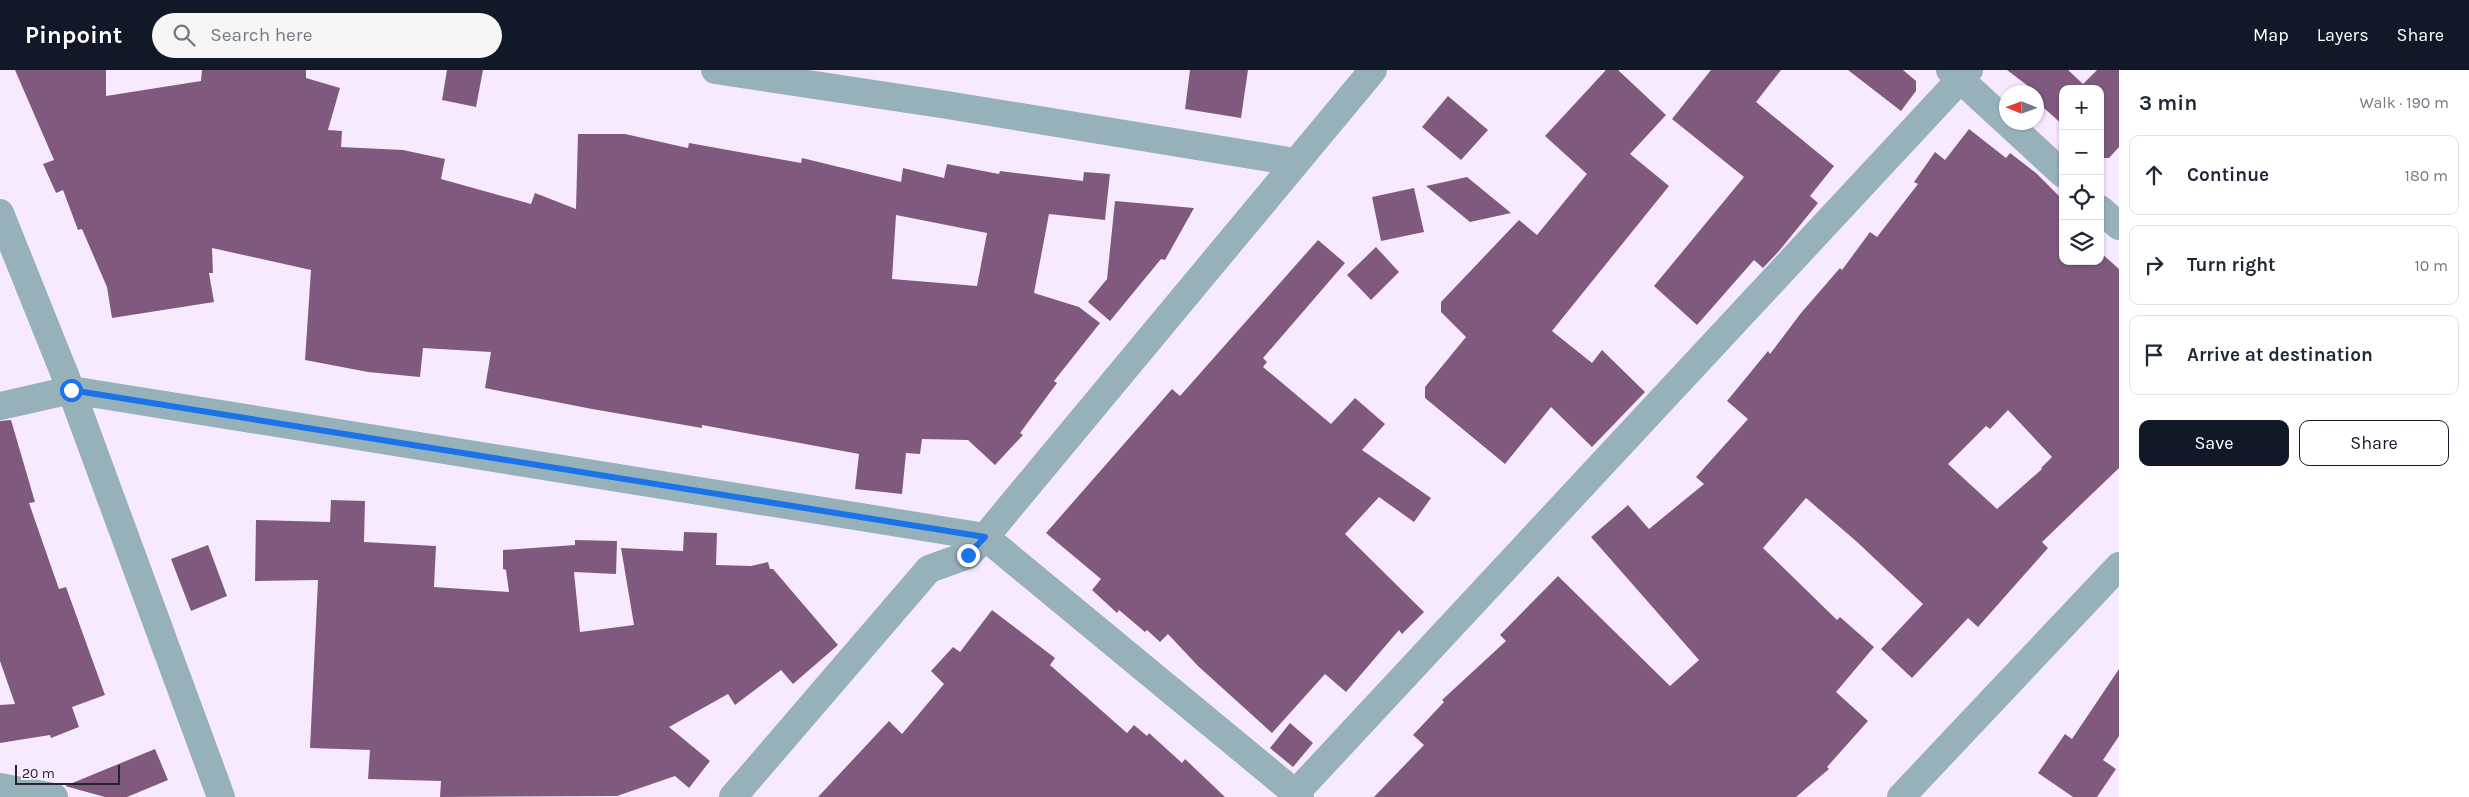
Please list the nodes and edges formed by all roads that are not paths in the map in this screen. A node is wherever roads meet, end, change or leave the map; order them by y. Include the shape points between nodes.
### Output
1 (715, 70) edge
2 (1373, 70) edge
3 (1960, 73) edge
4 (1295, 162) junction
5 (2059, 170) edge
6 (0, 213) edge
7 (2104, 213) edge
8 (2119, 226) edge
9 (71, 390) junction
10 (0, 406) edge
11 (985, 537) junction
12 (2119, 566) edge
13 (0, 787) edge
14 (1296, 796) edge
15 (54, 797) edge
16 (221, 797) edge
17 (733, 797) edge
18 (1901, 797) edge

1 - 4 street
2 - 4 street
3 - 5 street
3 - 14 street
4 - 11 street
6 - 9 street
7 - 8 street
9 - 10 street
9 - 11 street
9 - 16 street
11 - 14 street
11 - 17 street via 968,555 929,569
12 - 18 street
13 - 15 street

